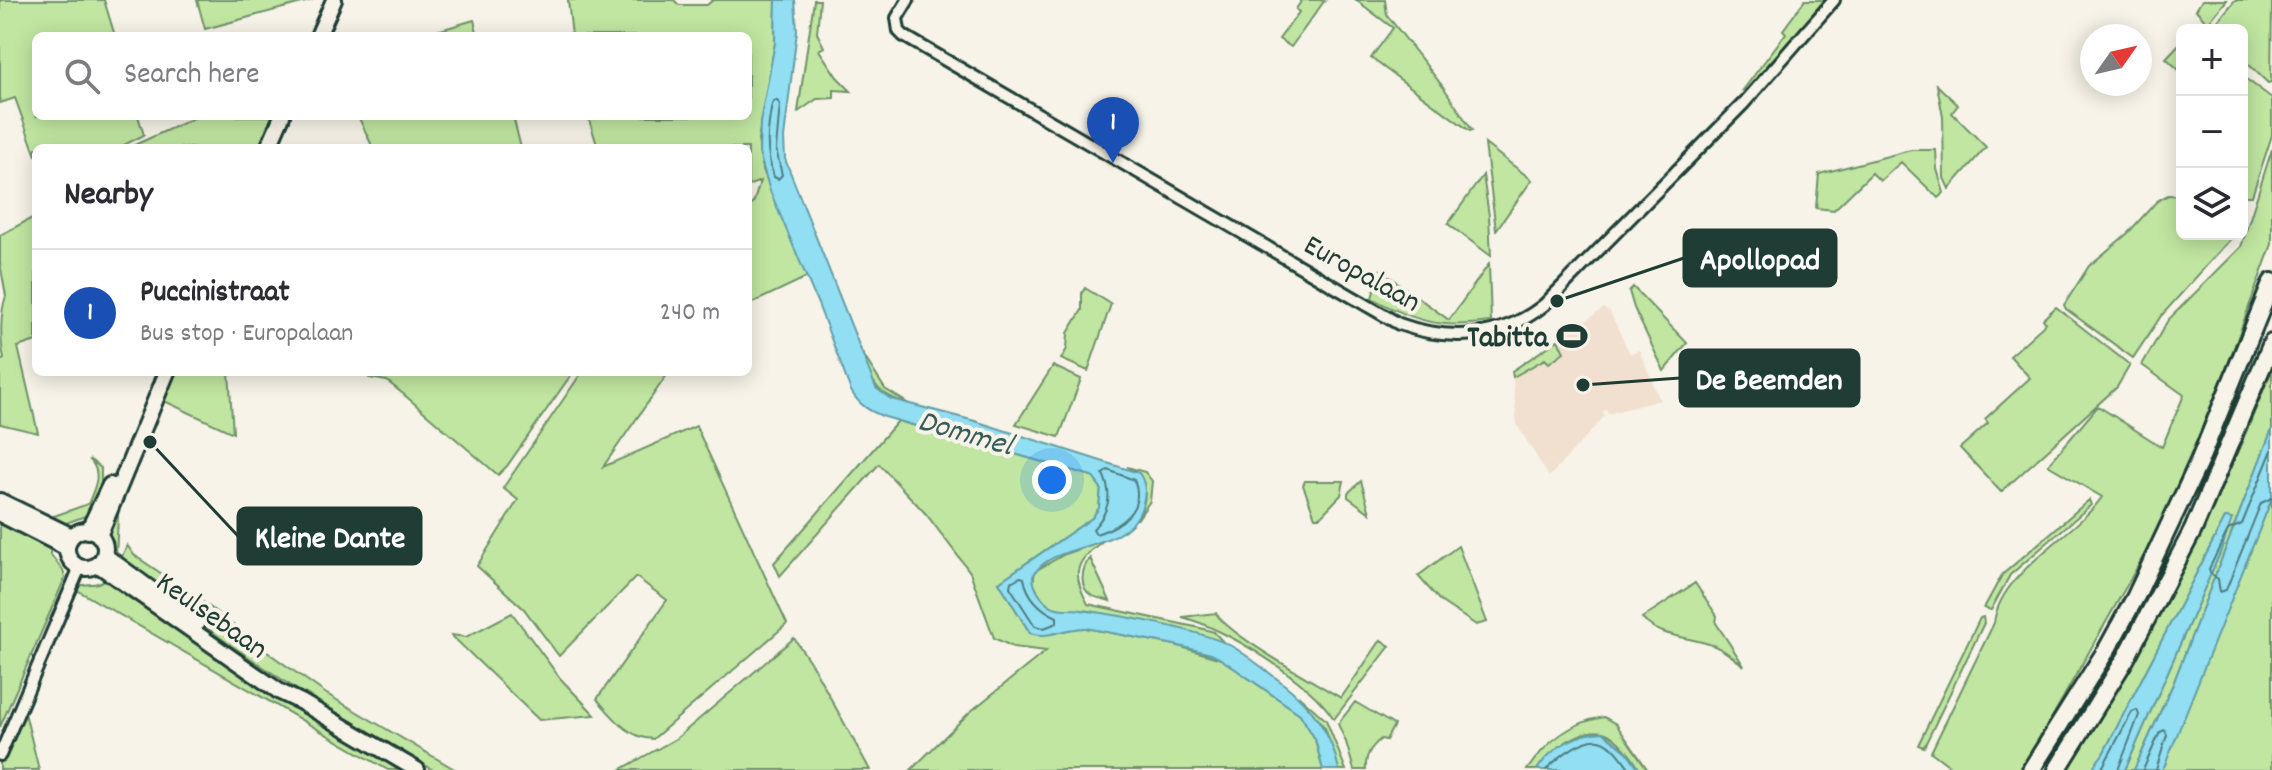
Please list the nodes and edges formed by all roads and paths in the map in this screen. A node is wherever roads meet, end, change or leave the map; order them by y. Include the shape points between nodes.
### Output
1 (334, 0) edge
2 (908, 0) edge
3 (1834, 0) edge
4 (320, 32) edge
5 (280, 120) edge
6 (270, 144) edge
7 (2272, 282) edge
8 (2272, 343) edge
9 (165, 376) edge
10 (0, 501) edge
11 (0, 514) edge
12 (93, 533) junction
13 (69, 542) junction
14 (100, 559) junction
15 (80, 567) junction
16 (0, 755) edge
17 (417, 770) edge
18 (2031, 770) edge
19 (2057, 770) edge

1 - 4 main road
2 - 3 street, Europalaan via 897,18 904,36 1399,324 1456,336 1507,328 1551,299 1744,103
5 - 6 main road
7 - 18 highway via 2205,450 2136,596
8 - 19 highway via 2193,530 2126,658
9 - 12 main road via 137,427
10 - 13 main road
11 - 13 main road
12 - 13 main road
12 - 14 main road via 104,544
13 - 15 main road via 69,558
14 - 15 main road
14 - 17 main road, Keulsebaan via 239,665
15 - 16 street

